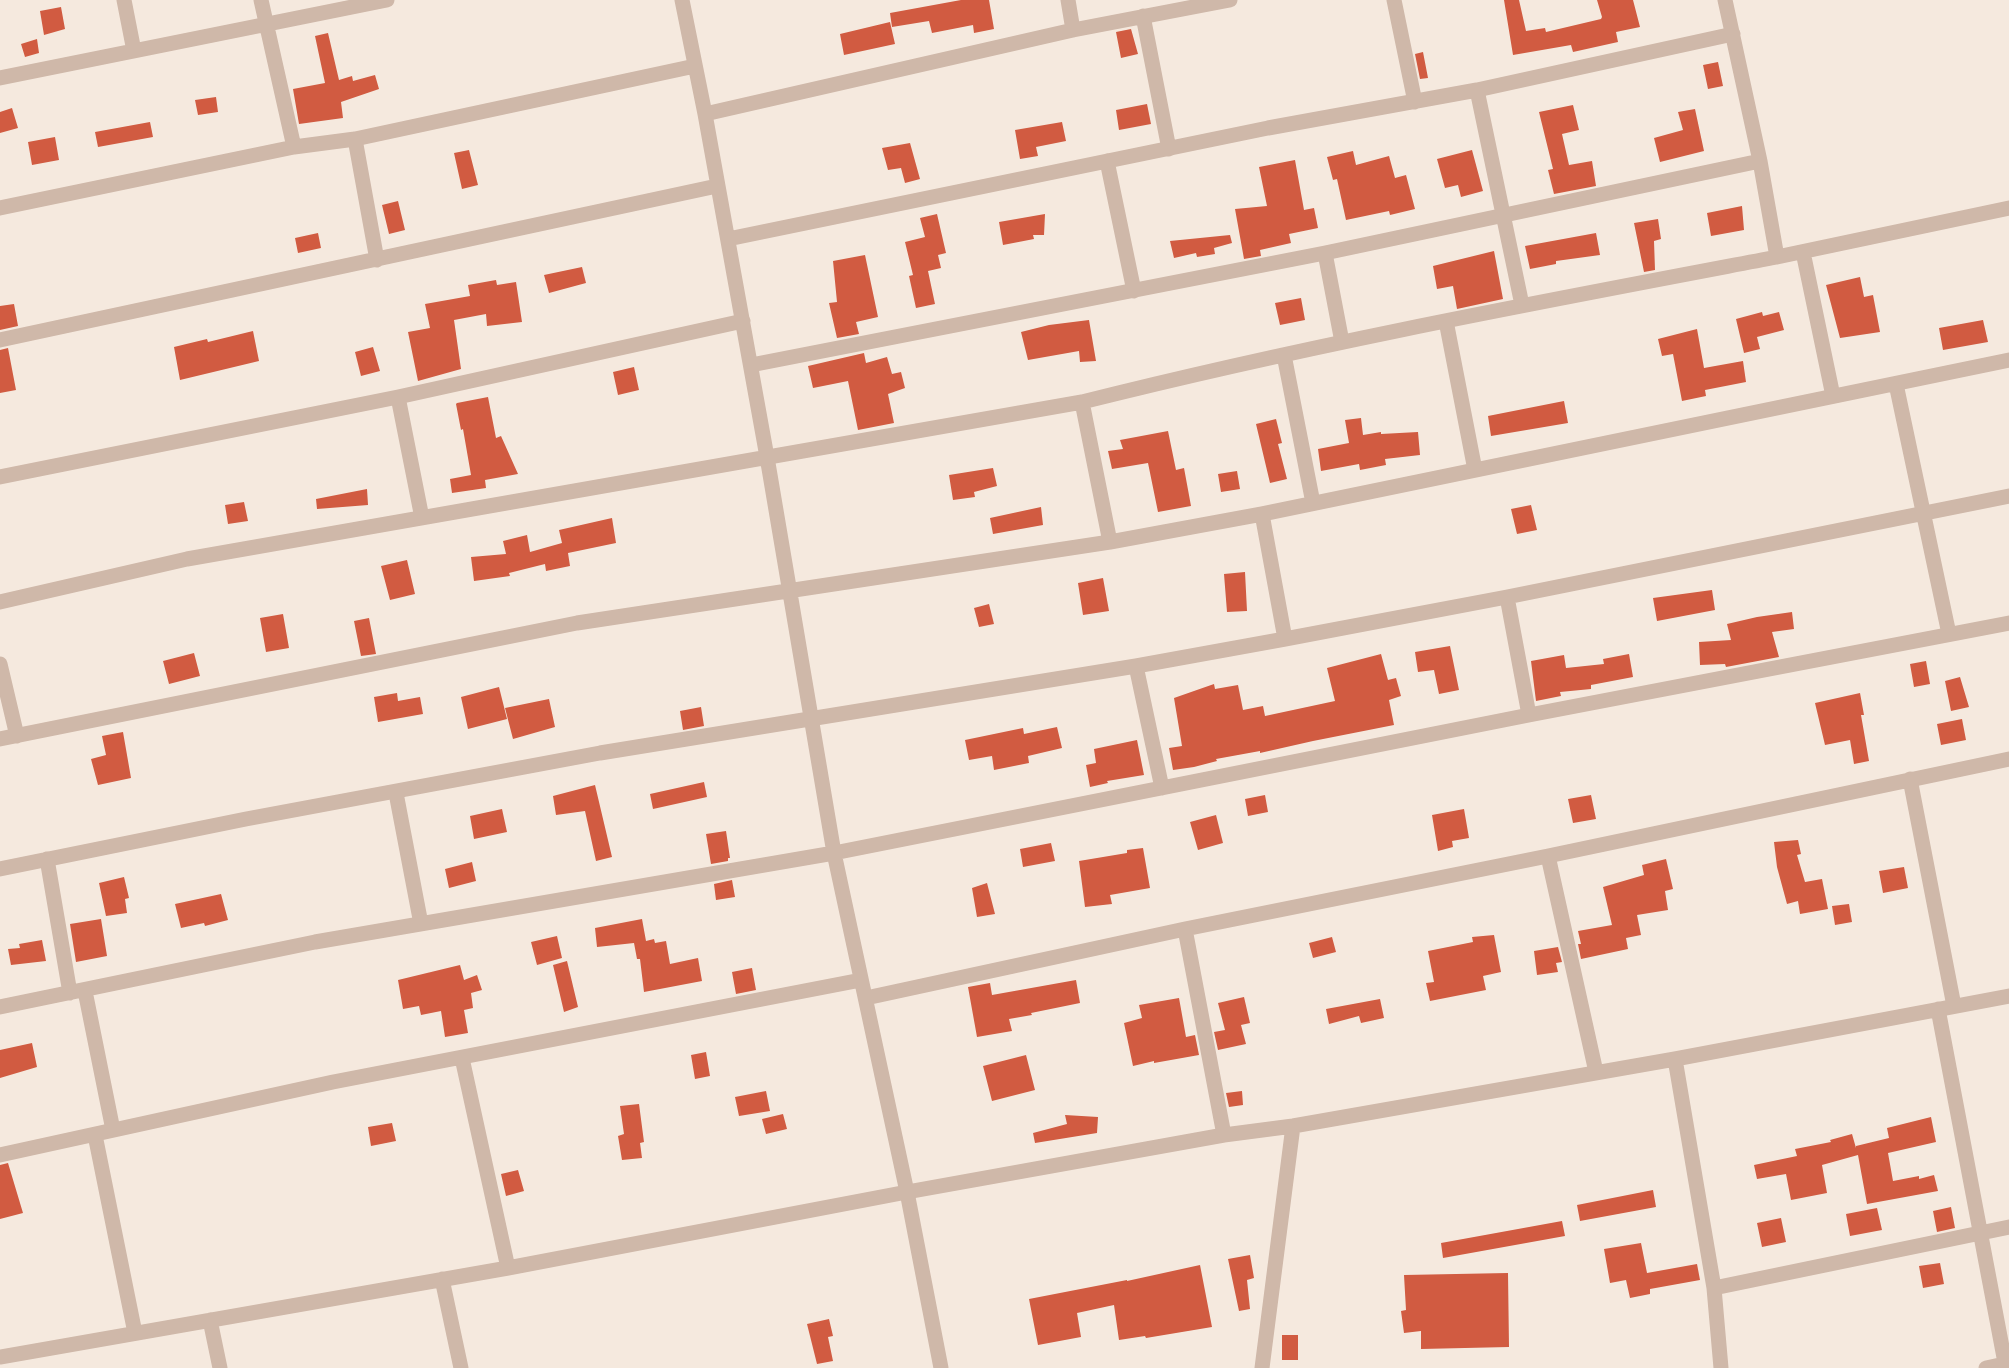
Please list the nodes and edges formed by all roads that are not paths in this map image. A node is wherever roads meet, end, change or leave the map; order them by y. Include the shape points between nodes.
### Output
1 (124, 0) edge
2 (261, 0) edge
3 (387, 0) edge
4 (682, 0) edge
5 (1068, 0) edge
6 (1230, 0) edge
7 (1394, 0) edge
8 (1725, 0) edge
9 (1143, 16) junction
10 (266, 26) junction
11 (1073, 30) junction
12 (1733, 34) junction
13 (134, 51) junction
14 (695, 66) junction
15 (0, 78) edge
16 (1477, 90) junction
17 (1415, 102) junction
18 (705, 114) junction
19 (355, 139) junction
20 (294, 147) junction
21 (1169, 149) junction
22 (1107, 161) junction
23 (1760, 161) junction
24 (717, 186) junction
25 (0, 207) edge
26 (2009, 208) edge
27 (1503, 214) junction
28 (728, 239) junction
29 (1803, 252) junction
30 (1325, 253) junction
31 (1777, 257) junction
32 (377, 260) junction
33 (1134, 291) junction
34 (1522, 305) junction
35 (743, 321) junction
36 (1446, 321) junction
37 (0, 340) edge
38 (1342, 342) junction
39 (1284, 355) junction
40 (2009, 360) edge
41 (751, 365) junction
42 (1896, 384) junction
43 (1833, 396) junction
44 (398, 397) junction
45 (1082, 402) junction
46 (767, 457) junction
47 (1475, 470) junction
48 (0, 477) edge
49 (2009, 496) edge
50 (1313, 503) junction
51 (1923, 513) junction
52 (1262, 514) junction
53 (422, 518) junction
54 (1110, 542) junction
55 (789, 591) junction
56 (1507, 597) junction
57 (0, 602) edge
58 (2009, 623) edge
59 (1949, 633) junction
60 (1286, 639) junction
61 (0, 664) edge
62 (1136, 666) junction
63 (1529, 715) junction
64 (812, 719) junction
65 (16, 736) junction
66 (0, 739) edge
67 (2009, 759) edge
68 (1910, 779) junction
69 (1162, 788) junction
70 (396, 793) junction
71 (834, 854) junction
72 (1548, 856) junction
73 (47, 859) junction
74 (0, 868) edge
75 (421, 924) junction
76 (1185, 929) junction
77 (861, 980) junction
78 (86, 990) junction
79 (70, 993) junction
80 (2009, 996) edge
81 (866, 998) junction
82 (1954, 1006) junction
83 (0, 1007) edge
84 (1938, 1009) junction
85 (462, 1058) junction
86 (1675, 1059) junction
87 (1596, 1072) junction
88 (1293, 1126) junction
89 (113, 1130) junction
90 (95, 1135) junction
91 (1224, 1135) junction
92 (0, 1155) edge
93 (907, 1192) junction
94 (2009, 1227) edge
95 (1980, 1233) junction
96 (507, 1268) junction
97 (442, 1279) junction
98 (1714, 1288) junction
99 (210, 1320) junction
100 (135, 1333) junction
101 (0, 1357) edge
102 (2007, 1365) edge
103 (220, 1368) edge
104 (460, 1368) edge
105 (941, 1368) edge
106 (1262, 1368) edge
107 (1721, 1368) edge
108 (1986, 1368) edge

1 - 13 street
2 - 10 street
3 - 10 street
4 - 14 street
5 - 11 street
6 - 9 street
7 - 17 street
8 - 12 street
9 - 11 street
9 - 21 street
10 - 13 street
10 - 20 street
11 - 18 street
12 - 16 street
12 - 23 street
13 - 15 street
14 - 18 street
14 - 19 street
16 - 17 street
16 - 27 street
17 - 21 street
18 - 24 street
19 - 20 street
19 - 32 street
20 - 25 street
21 - 22 street
22 - 28 street
22 - 33 street
23 - 27 street
23 - 31 street
24 - 28 street
24 - 32 street
26 - 29 street
27 - 30 street
27 - 34 street
28 - 35 street
29 - 31 street
29 - 43 street
30 - 33 street
30 - 38 street
31 - 34 street
32 - 37 street
33 - 41 street
34 - 36 street
35 - 41 street
35 - 44 street
36 - 38 street
36 - 47 street
38 - 39 street
39 - 45 street
39 - 50 street
40 - 42 street
41 - 46 street
42 - 43 street
42 - 51 street
43 - 47 street
44 - 48 street
44 - 53 street
45 - 46 street
45 - 54 street
46 - 53 street
46 - 55 street
47 - 50 street
49 - 51 street
50 - 52 street
51 - 56 street
51 - 59 street
52 - 54 street
52 - 60 street
53 - 57 street via 187,559
54 - 55 street
55 - 64 street
55 - 65 street via 577,623
56 - 60 street
56 - 63 street
58 - 59 street
59 - 63 street
60 - 62 street
61 - 65 street
62 - 64 street
62 - 69 street
63 - 69 street
64 - 70 street via 600,753
64 - 71 street
65 - 66 street
67 - 68 street
68 - 72 street
68 - 82 street
69 - 71 street
70 - 73 street
70 - 75 street
71 - 75 street
71 - 77 street
72 - 76 street
72 - 87 street
73 - 74 street
73 - 79 street
75 - 78 street
76 - 81 street
76 - 91 street
77 - 81 street
77 - 85 street
78 - 79 street
78 - 89 street
79 - 83 street
80 - 82 street
81 - 93 street
82 - 84 street
84 - 86 street
84 - 95 street
85 - 89 street
85 - 96 street
86 - 87 street
86 - 98 street
87 - 88 street
88 - 91 street
88 - 106 street
89 - 90 street
90 - 92 street
90 - 100 street
91 - 93 street
93 - 96 street
93 - 105 street
94 - 95 street
95 - 98 street
95 - 102 street
96 - 97 street
97 - 99 street
97 - 104 street
98 - 107 street
99 - 100 street
99 - 103 street
100 - 101 street
102 - 108 street

